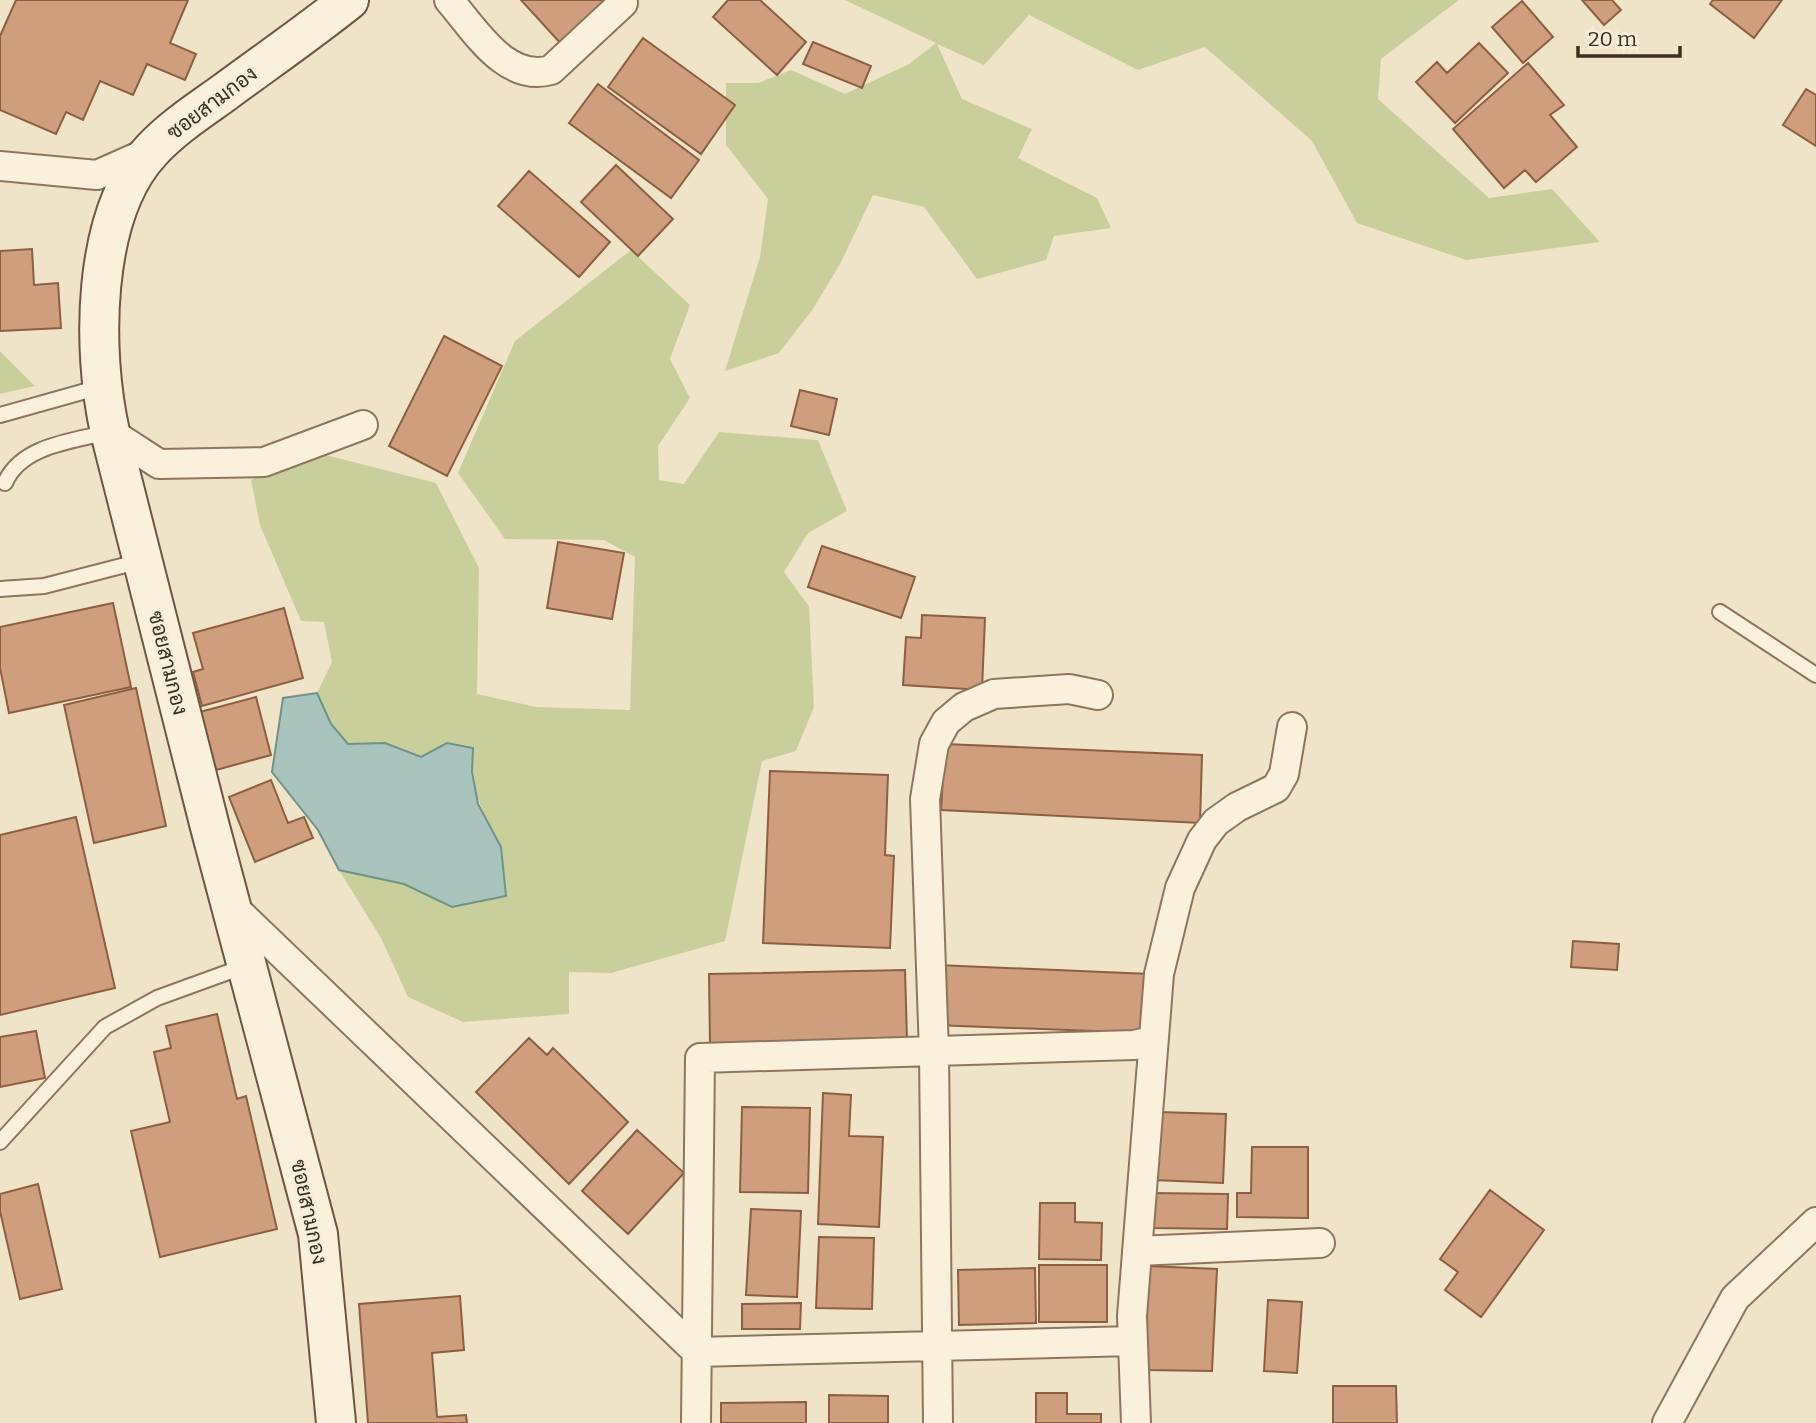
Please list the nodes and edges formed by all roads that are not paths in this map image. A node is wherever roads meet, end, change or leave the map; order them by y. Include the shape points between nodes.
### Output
1 (349, 0) edge
2 (449, 0) edge
3 (623, 3) dead end
4 (149, 152) junction
5 (0, 166) edge
6 (100, 387) junction
7 (0, 415) edge
8 (363, 425) dead end
9 (110, 432) junction
10 (5, 483) dead end
11 (143, 561) junction
12 (0, 589) edge
13 (1720, 612) dead end
14 (1816, 675) edge
15 (1098, 695) dead end
16 (1292, 727) dead end
17 (230, 904) junction
18 (246, 965) junction
19 (1152, 1041) junction
20 (934, 1052) junction
21 (0, 1142) edge
22 (1816, 1222) edge
23 (1320, 1243) dead end
24 (1136, 1251) junction
25 (1133, 1341) junction
26 (937, 1344) junction
27 (697, 1352) junction
28 (336, 1423) edge
29 (696, 1423) edge
30 (938, 1423) edge
31 (1136, 1423) edge
32 (1667, 1423) edge

1 - 4 street, ซอยสามกอง
2 - 3 street via 492,51 520,71 537,74 551,70
4 - 5 street via 97,175
4 - 6 street, ซอยสามกอง via 111,229 102,273
6 - 7 lane
6 - 9 street, ซอยสามกอง
8 - 9 street via 264,462 159,464
9 - 10 lane via 19,461
9 - 11 street, ซอยสามกอง
11 - 12 lane via 44,586
11 - 17 street, ซอยสามกอง
13 - 14 lane
15 - 20 street via 1069,689 994,694 964,707 946,722 934,744 925,799
16 - 19 street via 1284,774 1276,788 1216,822 1202,840 1180,888 1159,974
17 - 18 street, ซอยสามกอง
17 - 27 street
18 - 21 lane via 157,998 104,1027
18 - 28 street, ซอยสามกอง via 318,1234
19 - 20 street
19 - 24 street
20 - 26 street
20 - 27 street via 700,1058
22 - 32 street via 1735,1298
23 - 24 street
24 - 25 street
25 - 26 street
25 - 31 street
26 - 27 street
26 - 30 street
27 - 29 street

